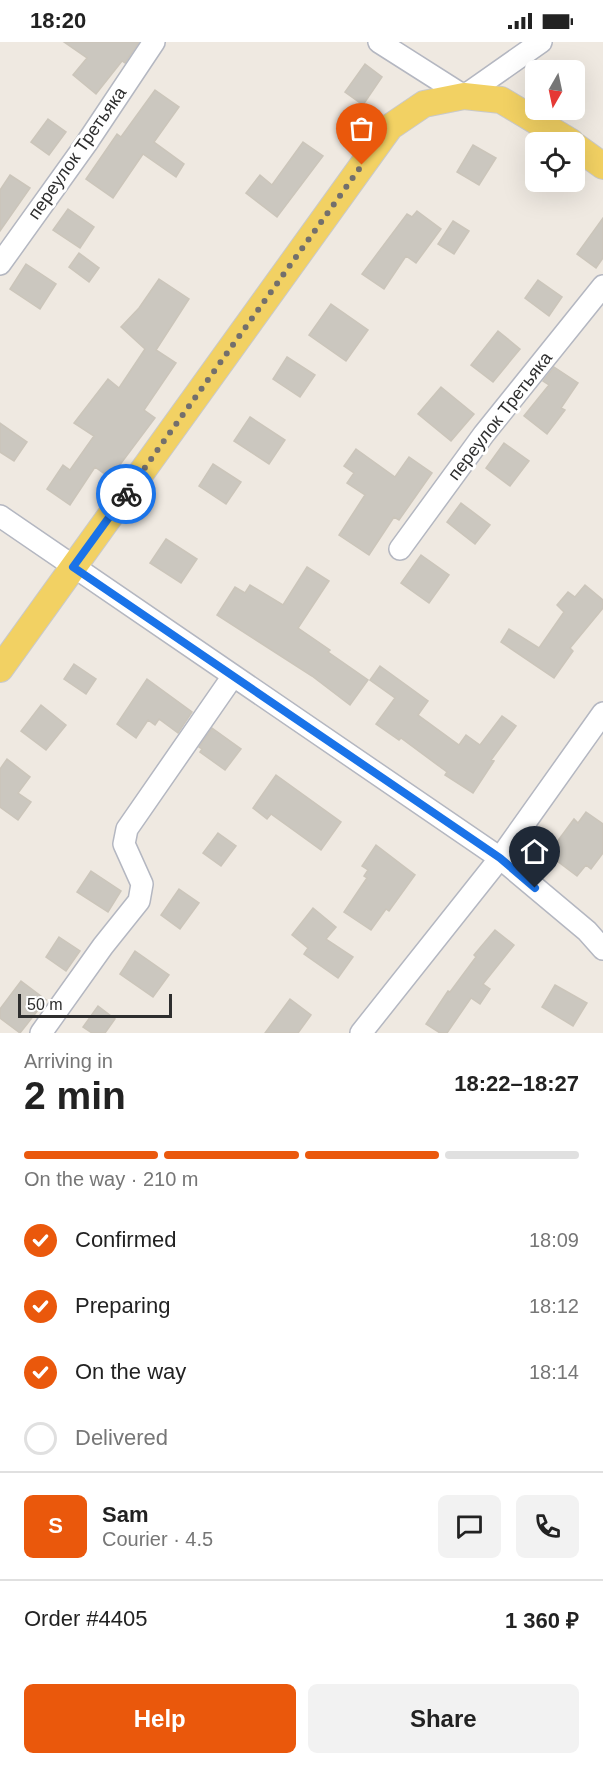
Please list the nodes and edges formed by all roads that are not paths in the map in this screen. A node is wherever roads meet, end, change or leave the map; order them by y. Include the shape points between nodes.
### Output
1 (154, 42) edge
2 (379, 42) edge
3 (541, 42) edge
4 (464, 96) junction
5 (553, 132) edge
6 (585, 153) edge
7 (603, 166) edge
8 (0, 264) edge
9 (603, 285) edge
10 (0, 516) edge
11 (400, 549) dead end
12 (73, 567) junction
13 (0, 669) edge
14 (233, 676) junction
15 (603, 712) edge
16 (500, 858) junction
17 (602, 945) edge
18 (41, 1033) edge
19 (361, 1033) edge

1 - 8 street, переулок Третьяка
2 - 4 street
3 - 4 street
4 - 5 main road via 501,100
4 - 12 main road via 424,104 390,127
6 - 7 main road
9 - 11 street, переулок Третьяка via 484,434
10 - 12 street
12 - 13 main road
12 - 14 street
14 - 16 street
14 - 18 street via 127,829 124,844 142,884 140,901
15 - 16 street
16 - 17 street
16 - 19 street

